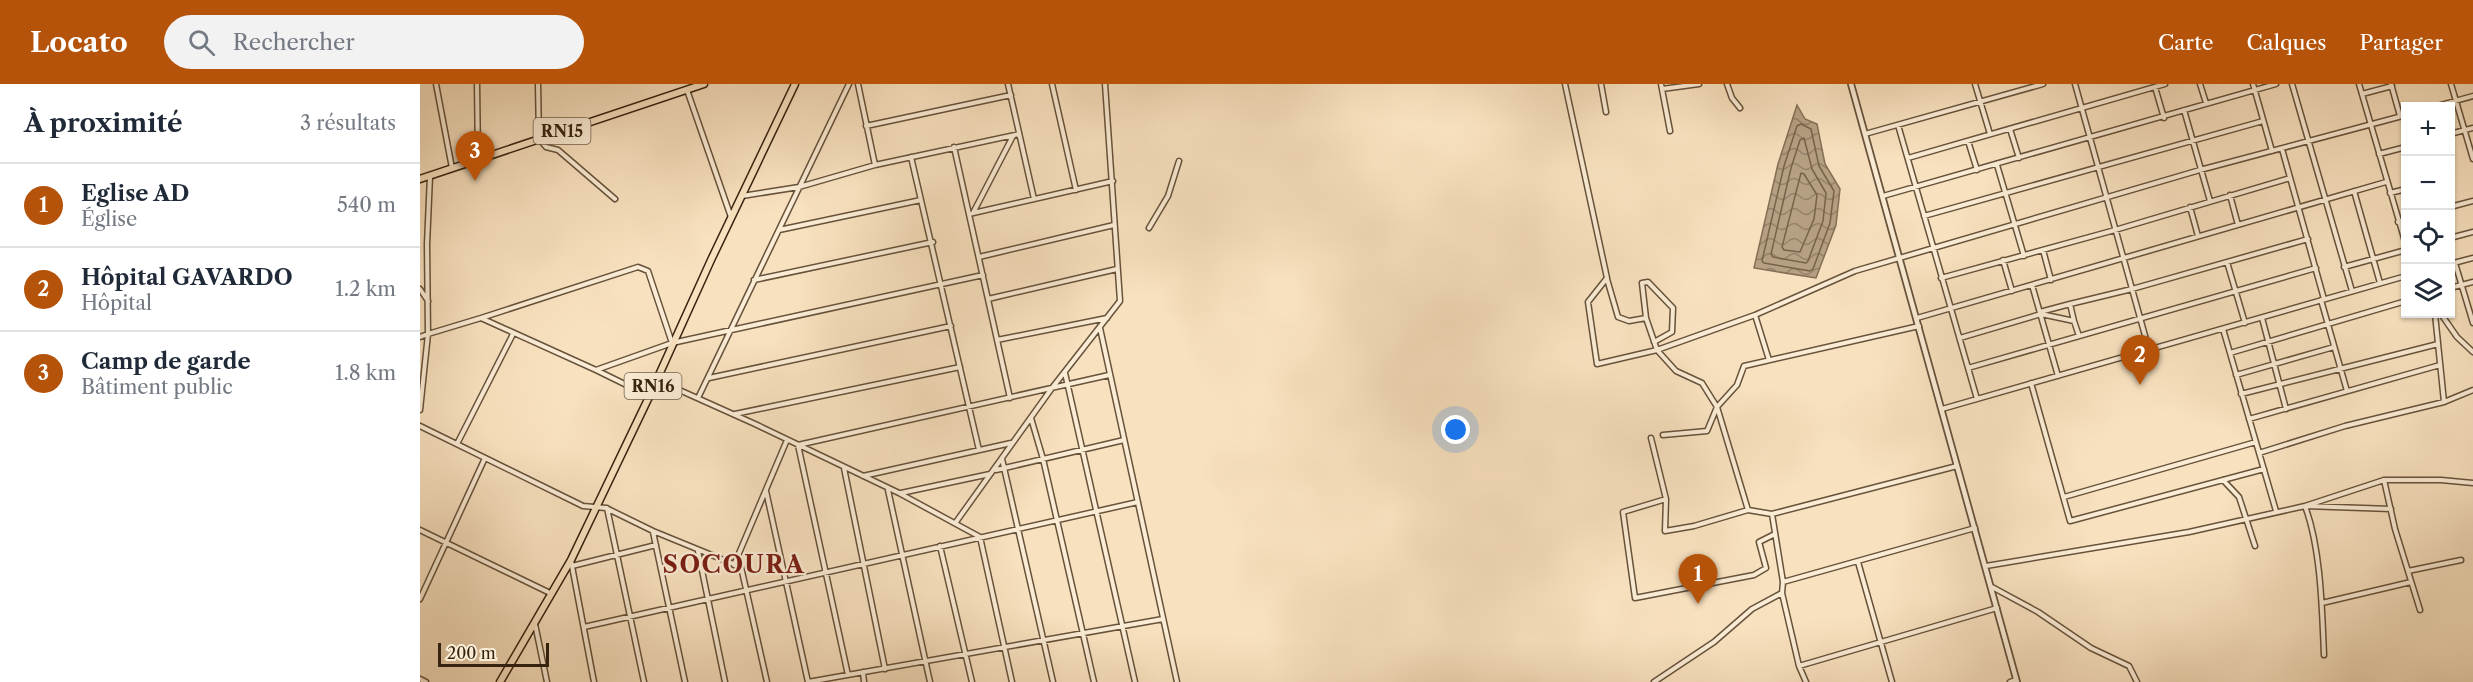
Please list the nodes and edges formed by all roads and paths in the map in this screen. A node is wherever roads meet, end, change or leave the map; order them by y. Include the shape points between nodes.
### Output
1 (436, 84) edge
2 (477, 84) edge
3 (538, 84) edge
4 (704, 84) edge
5 (795, 84) edge
6 (849, 84) edge
7 (859, 84) edge
8 (1008, 84) edge
9 (1052, 84) edge
10 (1105, 84) edge
11 (1565, 84) edge
12 (1601, 84) edge
13 (1699, 84) edge
14 (1727, 84) edge
15 (1851, 84) edge
16 (1975, 84) edge
17 (2043, 84) edge
18 (2075, 84) edge
19 (2165, 84) edge
20 (2200, 84) edge
21 (2253, 84) edge
22 (2276, 84) edge
23 (2292, 84) edge
24 (2359, 84) edge
25 (2451, 84) edge
26 (2391, 85) edge
27 (1662, 87) edge
28 (2155, 87) junction
29 (687, 90) junction
30 (2255, 90) junction
31 (2362, 94) junction
32 (1011, 95) junction
33 (2473, 96) edge
34 (2456, 101) junction
35 (1980, 102) junction
36 (2452, 102) edge
37 (2206, 104) junction
38 (1740, 108) dead end
39 (2081, 108) junction
40 (2184, 110) junction
41 (2401, 110) edge
42 (1606, 112) dead end
43 (2401, 116) edge
44 (2164, 118) junction
45 (2264, 121) junction
46 (2371, 124) junction
47 (1898, 125) junction
48 (866, 126) junction
49 (2473, 128) edge
50 (2010, 129) junction
51 (2464, 130) junction
52 (1670, 131) dead end
53 (2455, 133) edge
54 (1865, 134) junction
55 (1990, 134) junction
56 (1016, 135) junction
57 (539, 139) junction
58 (2090, 139) junction
59 (2191, 140) junction
60 (1968, 141) junction
61 (2309, 141) junction
62 (954, 147) junction
63 (2401, 148) edge
64 (2282, 149) junction
65 (2272, 152) junction
66 (2379, 154) junction
67 (911, 157) junction
68 (1908, 158) junction
69 (2019, 158) junction
70 (478, 159) junction
71 (2473, 159) edge
72 (1179, 161) dead end
73 (875, 165) junction
74 (1997, 165) junction
75 (2098, 167) junction
76 (452, 168) junction
77 (1977, 170) junction
78 (2200, 170) junction
79 (430, 176) junction
80 (2290, 178) junction
81 (420, 179) edge
82 (1113, 182) junction
83 (2386, 182) junction
84 (799, 187) junction
85 (1916, 187) junction
86 (1076, 190) junction
87 (2354, 191) junction
88 (2401, 191) edge
89 (2006, 194) junction
90 (2390, 194) junction
91 (2230, 195) junction
92 (742, 196) junction
93 (1883, 196) junction
94 (615, 199) dead end
95 (1034, 199) junction
96 (2107, 199) junction
97 (921, 200) junction
98 (2326, 200) junction
99 (2210, 201) junction
100 (2473, 201) edge
101 (2455, 205) edge
102 (2190, 207) junction
103 (2299, 208) junction
104 (971, 213) junction
105 (1924, 216) junction
106 (731, 218) junction
107 (2401, 221) edge
108 (2398, 222) junction
109 (1114, 225) junction
110 (2015, 225) junction
111 (2238, 225) junction
112 (1149, 228) dead end
113 (778, 230) junction
114 (2115, 230) junction
115 (2401, 231) edge
116 (2473, 232) edge
117 (2198, 236) junction
118 (2455, 237) edge
119 (2308, 239) junction
120 (933, 242) junction
121 (1932, 248) junction
122 (2043, 250) junction
123 (2401, 251) edge
124 (2024, 256) junction
125 (979, 257) junction
126 (1900, 257) junction
127 (2374, 258) junction
128 (2473, 258) edge
129 (2124, 259) junction
130 (2003, 260) junction
131 (2227, 262) junction
132 (2455, 262) edge
133 (2453, 264) edge
134 (2344, 267) junction
135 (2316, 268) junction
136 (1117, 269) junction
137 (983, 275) junction
138 (2401, 277) edge
139 (1607, 278) junction
140 (1941, 278) junction
141 (754, 280) junction
142 (2051, 280) junction
143 (2473, 282) edge
144 (2380, 283) junction
145 (942, 284) junction
146 (2032, 285) junction
147 (2462, 285) junction
148 (2455, 287) edge
149 (420, 289) edge
150 (2132, 289) junction
151 (2012, 291) junction
152 (2352, 291) junction
153 (2236, 292) junction
154 (988, 299) junction
155 (2322, 299) junction
156 (428, 302) junction
157 (2401, 302) edge
158 (2070, 304) junction
159 (1951, 308) junction
160 (2041, 313) junction
161 (1755, 315) junction
162 (481, 318) junction
163 (1107, 318) junction
164 (1646, 318) junction
165 (1917, 318) junction
166 (2262, 318) junction
167 (2435, 318) edge
168 (2443, 318) edge
169 (2140, 319) junction
170 (2074, 321) junction
171 (2245, 323) junction
172 (2473, 323) edge
173 (2328, 324) junction
174 (951, 326) junction
175 (1919, 326) junction
176 (1100, 328) junction
177 (730, 330) junction
178 (2223, 330) junction
179 (428, 334) junction
180 (513, 334) junction
181 (2079, 336) junction
182 (420, 337) edge
183 (1959, 338) junction
184 (997, 340) junction
185 (2269, 341) junction
186 (1654, 342) junction
187 (672, 343) junction
188 (2438, 344) junction
189 (2049, 345) junction
190 (2334, 347) junction
191 (1657, 350) junction
192 (2149, 350) junction
193 (2473, 352) edge
194 (2230, 353) junction
195 (1769, 360) junction
196 (2275, 364) junction
197 (2440, 365) junction
198 (960, 367) junction
199 (1968, 368) junction
200 (596, 370) junction
201 (2341, 370) junction
202 (1065, 372) junction
203 (1109, 375) junction
204 (2236, 375) junction
205 (2058, 376) junction
206 (708, 378) junction
207 (656, 379) junction
208 (2031, 383) junction
209 (1068, 384) junction
210 (2280, 385) junction
211 (1052, 388) junction
212 (2473, 390) edge
213 (2347, 391) junction
214 (2241, 394) junction
215 (650, 397) junction
216 (698, 398) junction
217 (1010, 398) junction
218 (1977, 399) junction
219 (2444, 402) junction
220 (969, 407) junction
221 (1717, 407) junction
222 (1942, 408) junction
223 (2286, 409) junction
224 (420, 410) edge
225 (734, 414) junction
226 (1031, 417) junction
227 (2249, 419) junction
228 (420, 426) edge
229 (1663, 435) dead end
230 (1651, 438) dead end
231 (787, 440) junction
232 (1124, 440) junction
233 (2256, 442) junction
234 (1012, 443) junction
235 (457, 444) junction
236 (798, 445) junction
237 (1083, 449) junction
238 (979, 450) junction
239 (2259, 453) junction
240 (485, 458) junction
241 (1002, 458) junction
242 (1043, 459) junction
243 (1958, 466) junction
244 (844, 468) junction
245 (1004, 468) junction
246 (2264, 469) junction
247 (995, 470) junction
248 (991, 474) junction
249 (862, 476) junction
250 (2223, 480) junction
251 (2384, 480) junction
252 (2473, 483) edge
253 (888, 489) junction
254 (766, 491) junction
255 (899, 494) junction
256 (2064, 497) junction
257 (1666, 500) junction
258 (1138, 502) junction
259 (2305, 506) junction
260 (597, 508) junction
261 (606, 508) junction
262 (2391, 509) junction
263 (1748, 510) junction
264 (1096, 511) junction
265 (2276, 511) junction
266 (1772, 514) junction
267 (2247, 518) junction
268 (1057, 520) junction
269 (956, 522) junction
270 (1975, 528) junction
271 (1018, 529) junction
272 (420, 530) edge
273 (652, 531) junction
274 (1775, 534) junction
275 (980, 537) junction
276 (447, 542) junction
277 (656, 545) junction
278 (940, 546) junction
279 (2255, 546) dead end
280 (698, 550) junction
281 (617, 555) junction
282 (902, 555) junction
283 (2461, 560) dead end
284 (1858, 562) junction
285 (572, 563) junction
286 (865, 564) junction
287 (734, 565) junction
288 (1986, 566) junction
289 (2408, 571) junction
290 (824, 572) junction
291 (786, 580) junction
292 (1783, 582) junction
293 (2411, 582) junction
294 (1992, 586) junction
295 (747, 589) junction
296 (550, 593) junction
297 (1782, 593) junction
298 (420, 599) edge
299 (708, 599) junction
300 (2322, 603) junction
301 (669, 608) junction
302 (1997, 608) junction
303 (2420, 610) dead end
304 (630, 617) junction
305 (1163, 619) junction
306 (535, 623) junction
307 (1123, 626) junction
308 (584, 627) junction
309 (1083, 633) junction
310 (1044, 640) junction
311 (1879, 642) junction
312 (1004, 648) junction
313 (965, 654) junction
314 (2324, 655) dead end
315 (925, 661) junction
316 (1799, 666) junction
317 (885, 669) junction
318 (863, 672) junction
319 (848, 675) junction
320 (420, 679) edge
321 (2017, 681) edge
322 (426, 682) edge
323 (500, 682) edge
324 (547, 682) edge
325 (594, 682) edge
326 (644, 682) edge
327 (685, 682) edge
328 (725, 682) edge
329 (767, 682) edge
330 (864, 682) edge
331 (930, 682) edge
332 (972, 682) edge
333 (1012, 682) edge
334 (1053, 682) edge
335 (1095, 682) edge
336 (1135, 682) edge
337 (1177, 682) edge
338 (1654, 682) edge
339 (1806, 682) edge
340 (1892, 682) edge
341 (2010, 682) edge
342 (2137, 682) edge

1 - 76 street
2 - 70 street
3 - 57 street
4 - 29 main road, RN15
5 - 92 main road, RN16
6 - 84 street
7 - 48 street
8 - 32 street
9 - 86 street
10 - 82 street
11 - 139 street
12 - 42 street
13 - 27 street
14 - 38 street
15 - 54 street
16 - 35 street
17 - 35 street
18 - 39 street
19 - 28 street
20 - 37 street
21 - 30 street
22 - 30 street
23 - 61 street
24 - 31 street
25 - 34 street
26 - 31 street
26 - 41 street
27 - 52 street
28 - 39 street
28 - 44 street
29 - 57 main road, RN15
29 - 106 street
30 - 37 street
30 - 45 street
31 - 46 street
32 - 48 street
32 - 56 street
33 - 34 street
34 - 36 street
34 - 51 street
35 - 47 street
35 - 55 street
37 - 40 street
39 - 50 street
39 - 58 street
40 - 44 street
40 - 59 street
43 - 46 street
44 - 58 street
45 - 59 street
45 - 65 street
46 - 61 street
46 - 66 street
47 - 54 street
47 - 68 street
48 - 73 street
49 - 51 street
50 - 55 street
50 - 69 street
51 - 53 street
51 - 71 street
54 - 93 street
55 - 60 street
56 - 62 street
56 - 95 street
56 - 104 street
57 - 70 main road, RN15
57 - 94 street via 546,147 558,150
58 - 69 street
58 - 75 street
59 - 75 street
59 - 78 street
60 - 68 street
60 - 77 street
61 - 64 street
61 - 98 street
62 - 67 street
62 - 104 street
63 - 66 street
64 - 65 street
64 - 80 street
65 - 78 street
66 - 83 street
67 - 73 street
67 - 97 street
68 - 85 street
69 - 74 street
70 - 76 main road, RN15
72 - 112 street via 1168,196
73 - 84 street
74 - 77 street
74 - 89 street
75 - 89 street
75 - 96 street
76 - 79 main road, RN15
77 - 85 street
78 - 96 street
78 - 99 street
79 - 81 main road, RN15
79 - 156 street
80 - 91 street
80 - 103 street
82 - 86 street
82 - 109 street
83 - 87 street
83 - 90 street
84 - 92 street
84 - 113 street
85 - 93 street
85 - 105 street
86 - 95 street
87 - 98 street
87 - 127 street
88 - 90 street
89 - 105 street
89 - 110 street
90 - 108 street
91 - 99 street
91 - 111 street
92 - 106 main road, RN16
93 - 126 street
95 - 104 street
96 - 110 street
96 - 114 street
97 - 113 street
97 - 120 street
98 - 103 street
98 - 134 street
99 - 102 street
100 - 101 street
102 - 114 street
102 - 117 street
103 - 111 street
103 - 119 street
104 - 125 street
105 - 121 street
106 - 187 main road, RN16
107 - 108 street
108 - 115 street
109 - 125 street
109 - 136 street
110 - 121 street
110 - 124 street
111 - 117 street
113 - 141 street
114 - 122 street
114 - 129 street
116 - 118 street
117 - 129 street
119 - 131 street
119 - 135 street
120 - 141 street
120 - 145 street
121 - 126 street
121 - 140 street
122 - 124 street
122 - 142 street
123 - 127 street
124 - 130 street
125 - 137 street
126 - 161 street via 1841,275
126 - 165 street
127 - 134 street
127 - 144 street
128 - 132 street
129 - 142 street
129 - 150 street
130 - 140 street
130 - 151 street
131 - 150 street
131 - 153 street
133 - 147 street
134 - 152 street
135 - 153 street
135 - 155 street
136 - 154 street
136 - 163 street via 1120,301
137 - 145 street
137 - 154 street
138 - 144 street
139 - 164 street via 1618,317 1629,321
139 - 191 street via 1588,302 1598,363
140 - 159 street
141 - 177 street
142 - 146 street
143 - 147 street
144 - 152 street
145 - 174 street
145 - 177 street
146 - 151 street
146 - 160 street
147 - 148 street
147 - 172 street
149 - 156 street
150 - 158 street
150 - 169 street
151 - 159 street
152 - 155 street
153 - 169 street
153 - 171 street
154 - 184 street
155 - 166 street
155 - 173 street
156 - 179 street
157 - 173 street
158 - 160 street
158 - 170 street
159 - 165 street
159 - 183 street
160 - 170 street
160 - 183 street
160 - 189 street
161 - 191 street
161 - 195 street
162 - 179 street
162 - 180 street
162 - 187 street via 638,267 648,271
163 - 176 street
163 - 184 street
164 - 186 street
164 - 186 street via 1642,283 1648,282 1673,308 1672,332
165 - 175 street
166 - 171 street
166 - 185 street
167 - 188 street
168 - 193 street
169 - 181 street
169 - 192 street
170 - 181 street
171 - 178 street
173 - 185 street
173 - 190 street
174 - 198 street
174 - 206 street
175 - 195 street
175 - 222 street
176 - 202 street
176 - 203 street
177 - 187 street
177 - 206 street
178 - 192 street
178 - 194 street
179 - 182 street
179 - 224 street
180 - 200 street
180 - 235 street
181 - 189 street
183 - 199 street
184 - 217 street
185 - 194 street
185 - 196 street
186 - 191 street
187 - 200 street
187 - 207 main road, RN16
188 - 197 street
188 - 201 street
189 - 199 street
189 - 205 street
190 - 196 street
190 - 201 street
191 - 221 street via 1676,371 1702,383
192 - 205 street
194 - 204 street
195 - 221 street via 1744,366 1737,385
196 - 204 street
196 - 210 street
197 - 213 street
197 - 219 street
198 - 220 street
198 - 225 street
199 - 218 street
200 - 215 street
201 - 210 street
201 - 213 street
202 - 209 street
202 - 211 street
203 - 209 street
203 - 232 street
204 - 214 street
205 - 208 street
206 - 216 street
207 - 215 main road, RN16
207 - 216 street
208 - 218 street
208 - 256 street
209 - 211 street
209 - 237 street
210 - 214 street
210 - 223 street
211 - 217 street
211 - 226 street
212 - 219 street
213 - 223 street
214 - 227 street
215 - 260 main road, RN16
216 - 225 street
217 - 220 street
218 - 222 street
219 - 239 street via 2345,426
220 - 236 street
220 - 238 street
221 - 229 street via 1707,431
221 - 263 street
222 - 243 street
223 - 227 street
225 - 231 street
226 - 234 street
226 - 242 street
227 - 233 street
228 - 235 street
230 - 257 street
231 - 236 street
231 - 254 street
232 - 237 street
232 - 258 street
233 - 239 street
233 - 256 street
234 - 238 street
234 - 241 street
235 - 240 street
236 - 244 street
236 - 290 street
237 - 242 street
237 - 264 street
238 - 249 street
239 - 246 street
240 - 260 street via 584,506
240 - 276 street
241 - 245 street
241 - 247 street
242 - 245 street
242 - 268 street
243 - 266 street
243 - 270 street
244 - 249 street
244 - 286 street
245 - 247 street
245 - 271 street
246 - 250 street
246 - 265 street
247 - 248 street
248 - 255 street
248 - 269 street
249 - 253 street
250 - 256 street via 2070,521
250 - 267 street via 2240,496
251 - 252 street
251 - 259 street
251 - 262 street
253 - 255 street
253 - 282 street
254 - 287 street
254 - 291 street
255 - 269 street
257 - 263 street via 1665,531
257 - 274 street via 1623,512 1635,598 1754,575 1766,568 1759,542
258 - 264 street
258 - 305 street
259 - 262 street
259 - 265 street
259 - 300 street
260 - 261 street
260 - 285 main road, RN16
261 - 273 street
261 - 281 street
262 - 289 street
263 - 266 street
264 - 268 street
264 - 307 street
265 - 267 street
266 - 274 street
267 - 279 street
267 - 288 street via 2189,532
268 - 271 street
268 - 309 street
269 - 275 street
270 - 284 street
270 - 288 street
271 - 275 street
271 - 310 street
272 - 276 street
273 - 277 street
273 - 280 street
274 - 292 street
275 - 278 street
275 - 312 street
276 - 296 street
276 - 298 street
277 - 281 street
277 - 301 street
278 - 282 street
278 - 313 street
280 - 287 street
280 - 299 street
281 - 285 street
281 - 304 street
282 - 286 street
282 - 315 street
283 - 289 street
284 - 292 street
284 - 311 street
285 - 296 main road, RN16
285 - 308 street
286 - 290 street
286 - 317 street
287 - 295 street via 741,567
288 - 294 street
289 - 293 street
290 - 291 street
290 - 319 street
291 - 295 street
291 - 319 street via 808,682
292 - 297 street
293 - 300 street
293 - 303 street
294 - 302 street
294 - 342 street via 2091,648 2129,666
295 - 299 street
295 - 329 street
296 - 306 main road, RN16
297 - 316 street
297 - 338 street via 1752,609 1714,642
299 - 301 street
299 - 328 street
300 - 314 street
301 - 304 street
301 - 327 street
302 - 311 street
302 - 321 street
304 - 308 street
304 - 326 street
305 - 307 street
305 - 337 street
306 - 323 main road, RN16
306 - 324 street
307 - 309 street
307 - 336 street
308 - 325 street
309 - 310 street
309 - 335 street
310 - 312 street
310 - 334 street
311 - 316 street
311 - 340 street
312 - 313 street
312 - 333 street
313 - 315 street
313 - 332 street
315 - 317 street
315 - 331 street
316 - 339 street
317 - 318 street
318 - 319 street
318 - 330 street
320 - 322 street
321 - 341 street

